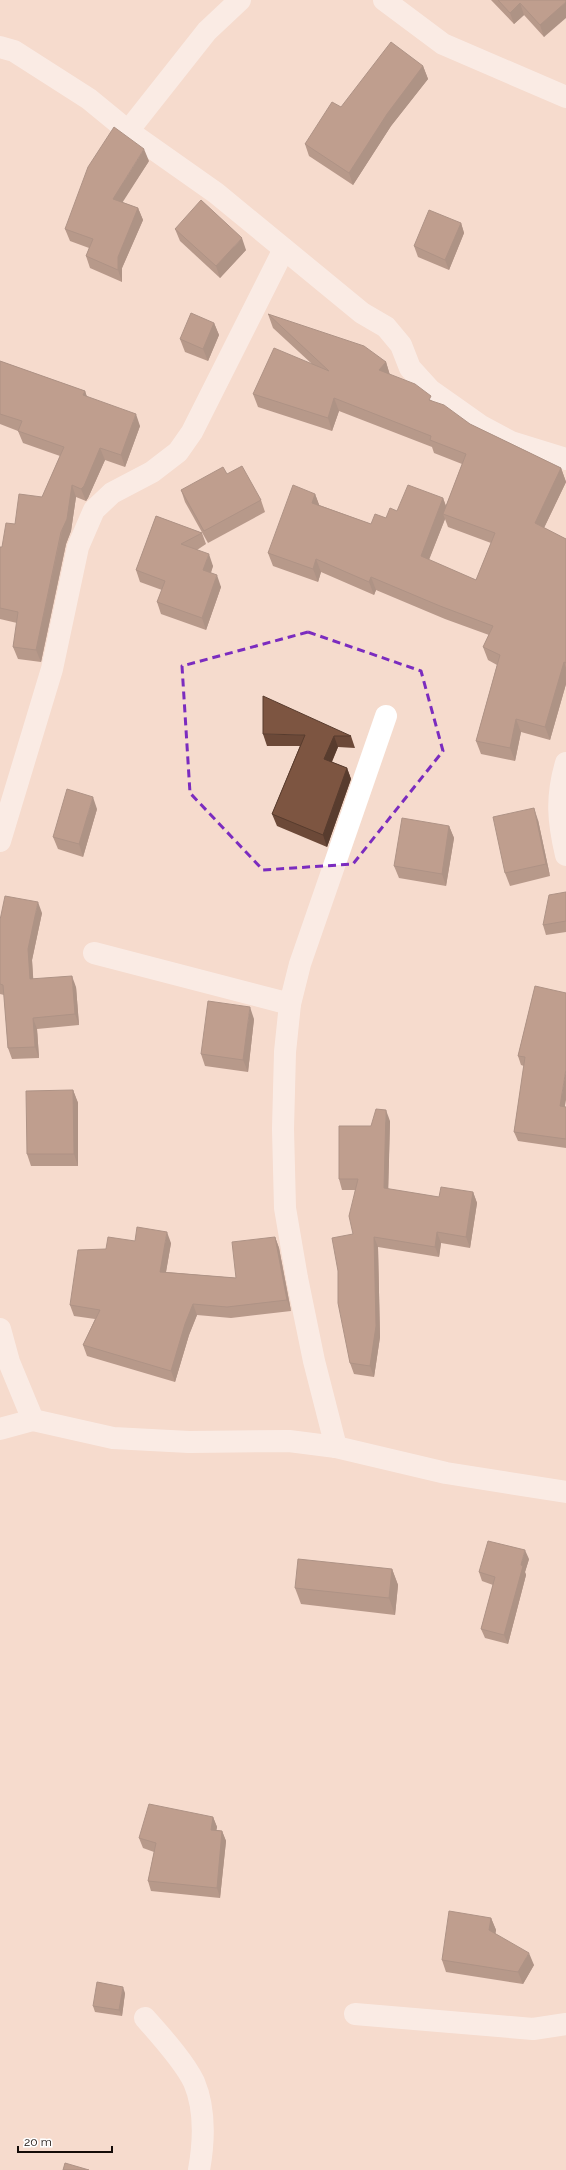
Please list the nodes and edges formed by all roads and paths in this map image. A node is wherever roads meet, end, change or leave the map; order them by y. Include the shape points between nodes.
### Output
1 (240, 0) edge
2 (384, 0) edge
3 (0, 47) edge
4 (566, 97) edge
5 (128, 131) junction
6 (284, 249) junction
7 (566, 459) edge
8 (386, 716) dead end
9 (566, 763) edge
10 (0, 841) edge
11 (566, 855) edge
12 (94, 953) dead end
13 (290, 1004) junction
14 (0, 1329) edge
15 (5, 1362) edge
16 (33, 1420) junction
17 (0, 1429) edge
18 (336, 1447) junction
19 (566, 1492) edge
20 (354, 2014) dead end
21 (145, 2018) dead end
22 (566, 2024) edge
23 (199, 2170) edge

1 - 5 street via 207,31
2 - 4 street via 443,44
3 - 5 street via 14,51 89,99
5 - 6 street via 216,193
6 - 7 street via 362,313 386,327 401,345 410,368 430,390 481,426 511,442
6 - 10 street via 192,432 178,452 152,472 112,493 94,510 78,547 52,669
8 - 13 street via 300,964
9 - 11 street via 558,806 560,832
12 - 13 street
13 - 18 street via 285,1052 286,1208 314,1361
14 - 15 street
15 - 16 street
16 - 17 street
16 - 18 street via 113,1438 189,1442 289,1441
18 - 19 street via 446,1473
20 - 22 street via 533,2029
21 - 23 street via 194,2082 203,2120

